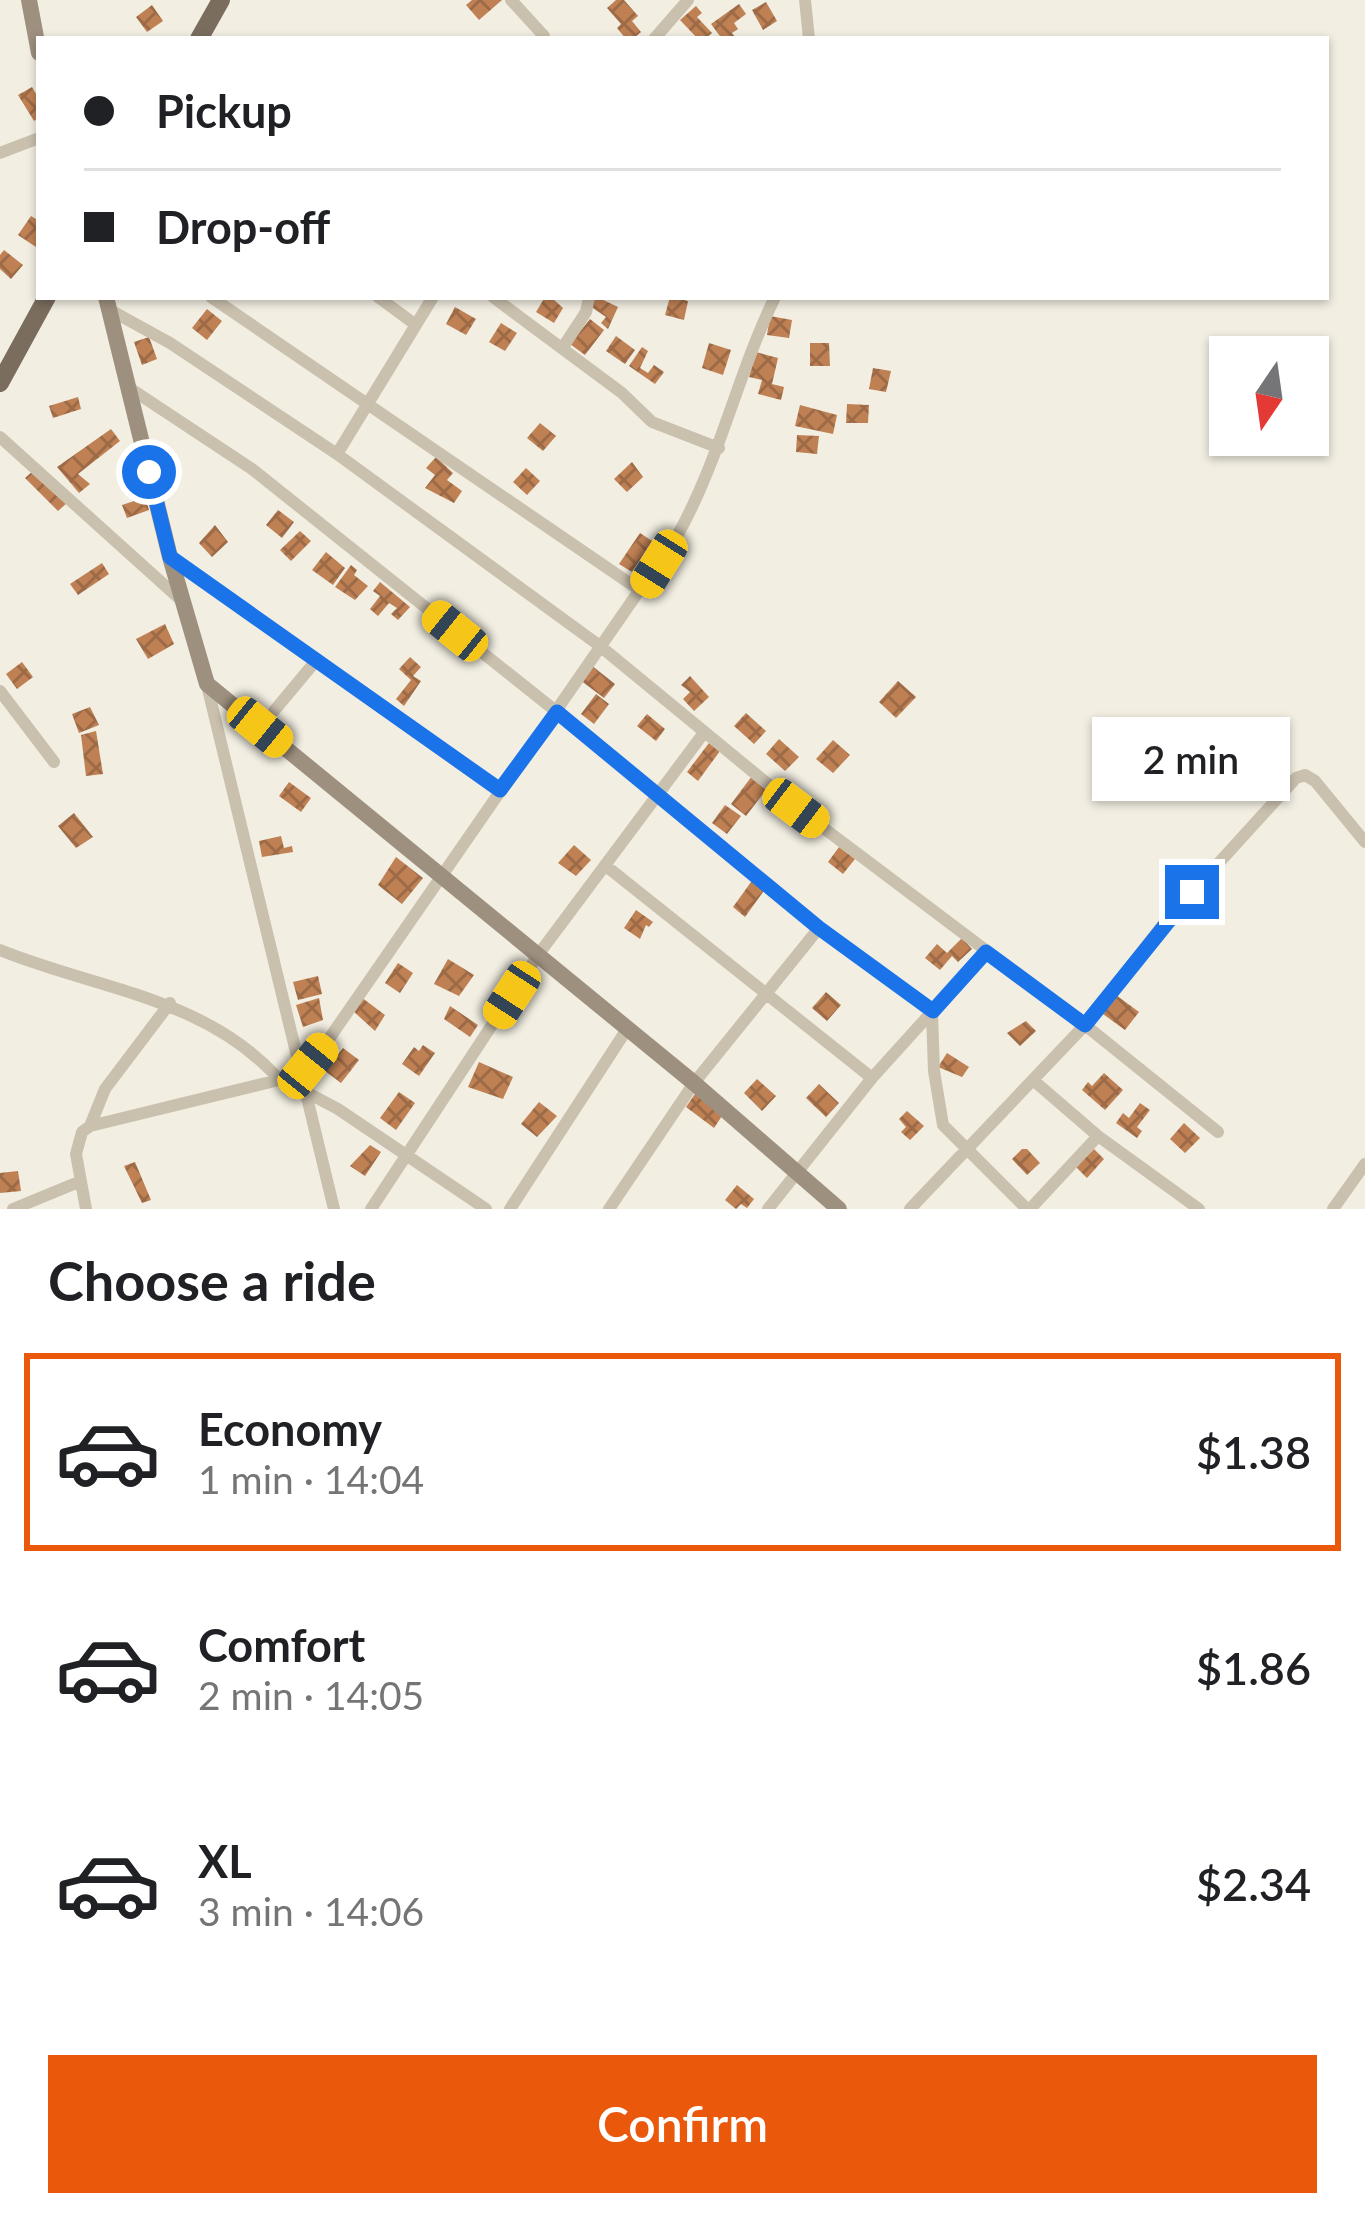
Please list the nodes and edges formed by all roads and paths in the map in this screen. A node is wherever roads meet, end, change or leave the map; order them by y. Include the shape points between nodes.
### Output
1 (28, 0) edge
2 (221, 0) edge
3 (511, 0) edge
4 (688, 0) edge
5 (805, 0) edge
6 (201, 36) edge
7 (544, 36) edge
8 (657, 36) edge
9 (809, 36) edge
10 (36, 39) edge
11 (36, 139) edge
12 (0, 153) edge
13 (45, 300) edge
14 (215, 300) edge
15 (381, 300) edge
16 (432, 300) edge
17 (497, 300) edge
18 (588, 300) edge
19 (774, 300) edge
20 (108, 303) edge
21 (416, 325) junction
22 (563, 347) junction
23 (0, 382) edge
24 (128, 386) junction
25 (368, 405) junction
26 (0, 437) edge
27 (719, 448) junction
28 (338, 454) junction
29 (170, 557) junction
30 (641, 592) junction
31 (182, 600) junction
32 (600, 646) junction
33 (314, 663) junction
34 (207, 684) junction
35 (0, 691) edge
36 (274, 712) dead end
37 (557, 712) junction
38 (703, 734) junction
39 (55, 762) dead end
40 (500, 790) junction
41 (657, 797) junction
42 (1365, 842) edge
43 (606, 866) junction
44 (440, 875) junction
45 (819, 928) junction
46 (986, 952) junction
47 (2, 953) edge
48 (538, 955) junction
49 (768, 993) junction
50 (170, 1004) junction
51 (933, 1011) junction
52 (1085, 1025) junction
53 (627, 1029) junction
54 (299, 1075) junction
55 (278, 1078) junction
56 (872, 1078) junction
57 (1034, 1080) junction
58 (694, 1083) junction
59 (304, 1091) junction
60 (90, 1126) junction
61 (1218, 1132) dead end
62 (1098, 1136) junction
63 (967, 1148) junction
64 (408, 1155) junction
65 (797, 1172) junction
66 (1362, 1174) edge
67 (81, 1181) junction
68 (13, 1209) edge
69 (86, 1209) edge
70 (334, 1209) edge
71 (371, 1209) edge
72 (486, 1209) edge
73 (510, 1209) edge
74 (609, 1209) edge
75 (768, 1209) edge
76 (839, 1209) edge
77 (910, 1209) edge
78 (1028, 1209) edge
79 (1198, 1209) edge
80 (1333, 1209) edge

1 - 10 street
2 - 6 main road
3 - 7 street
4 - 8 street
5 - 9 street
11 - 12 street
13 - 23 main road
14 - 25 street
15 - 21 street
16 - 21 street
17 - 22 street
18 - 22 street
19 - 27 street
20 - 24 street
20 - 28 street
21 - 25 street
22 - 27 street via 652,422
24 - 29 street
24 - 37 street via 251,469
25 - 28 street
25 - 30 street
26 - 31 street
27 - 30 street
28 - 32 street
29 - 31 street
29 - 33 street
30 - 32 street
31 - 34 street
32 - 37 street
32 - 38 street
33 - 36 street
33 - 40 street
34 - 44 street
34 - 54 street
35 - 39 street
37 - 40 street
37 - 41 street
38 - 41 street
38 - 46 street
40 - 44 street
41 - 43 street
41 - 45 street
42 - 52 street via 1315,782 1296,778
43 - 48 street
43 - 49 street
44 - 48 street
44 - 54 street
45 - 49 street
45 - 51 street
46 - 51 street
46 - 52 street
47 - 50 street
48 - 53 street
48 - 64 street
49 - 56 street
49 - 58 street
50 - 55 street via 256,1053
50 - 60 street via 105,1089
51 - 56 street
51 - 63 street via 939,1114
52 - 57 street
52 - 61 street
53 - 58 street
53 - 73 street
54 - 55 street
54 - 59 street
55 - 60 street
56 - 65 street
57 - 62 street
57 - 63 street
58 - 65 street
58 - 74 street
59 - 64 street
59 - 70 street
60 - 67 street via 78,1141
62 - 78 street
62 - 79 street
63 - 77 street
63 - 78 street
64 - 71 street
64 - 72 street
65 - 75 street
65 - 76 street
66 - 80 street
67 - 68 street
67 - 69 street

